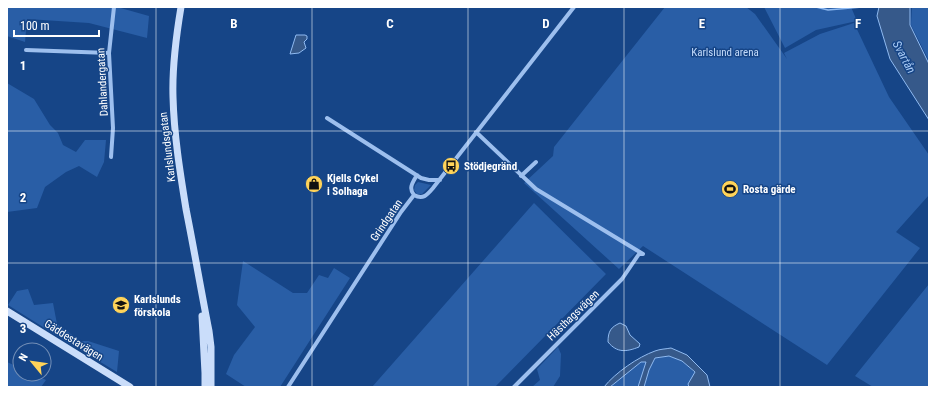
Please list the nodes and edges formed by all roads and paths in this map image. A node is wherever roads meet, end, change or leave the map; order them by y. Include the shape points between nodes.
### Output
1 (114, 7) edge
2 (181, 7) edge
3 (574, 7) edge
4 (26, 50) dead end
5 (109, 53) junction
6 (328, 118) dead end
7 (476, 132) junction
8 (111, 157) dead end
9 (536, 162) dead end
10 (417, 175) junction
11 (522, 176) junction
12 (440, 180) junction
13 (414, 195) junction
14 (199, 284) junction
15 (7, 311) edge
16 (130, 387) edge
17 (205, 387) edge
18 (211, 387) edge
19 (288, 387) edge
20 (514, 387) edge

1 - 5 street, Dahlandergatan
2 - 14 main road, Karlslundsgatan via 174,54 174,127
3 - 7 street, Grindgatan
4 - 5 street
5 - 8 street, Dahlandergatan via 113,128
6 - 10 street
7 - 11 street
7 - 12 street, Grindgatan
9 - 11 street
10 - 12 street via 426,180
10 - 13 street via 411,186
11 - 20 street, Hästhagsvägen via 536,189 643,254 639,254 622,279
12 - 13 street, Grindgatan via 423,197
13 - 19 street, Grindgatan
14 - 17 main road, Karlslundsgatan
14 - 18 main road, Karlslundsgatan via 211,347
15 - 16 main road, Gäddestavägen

